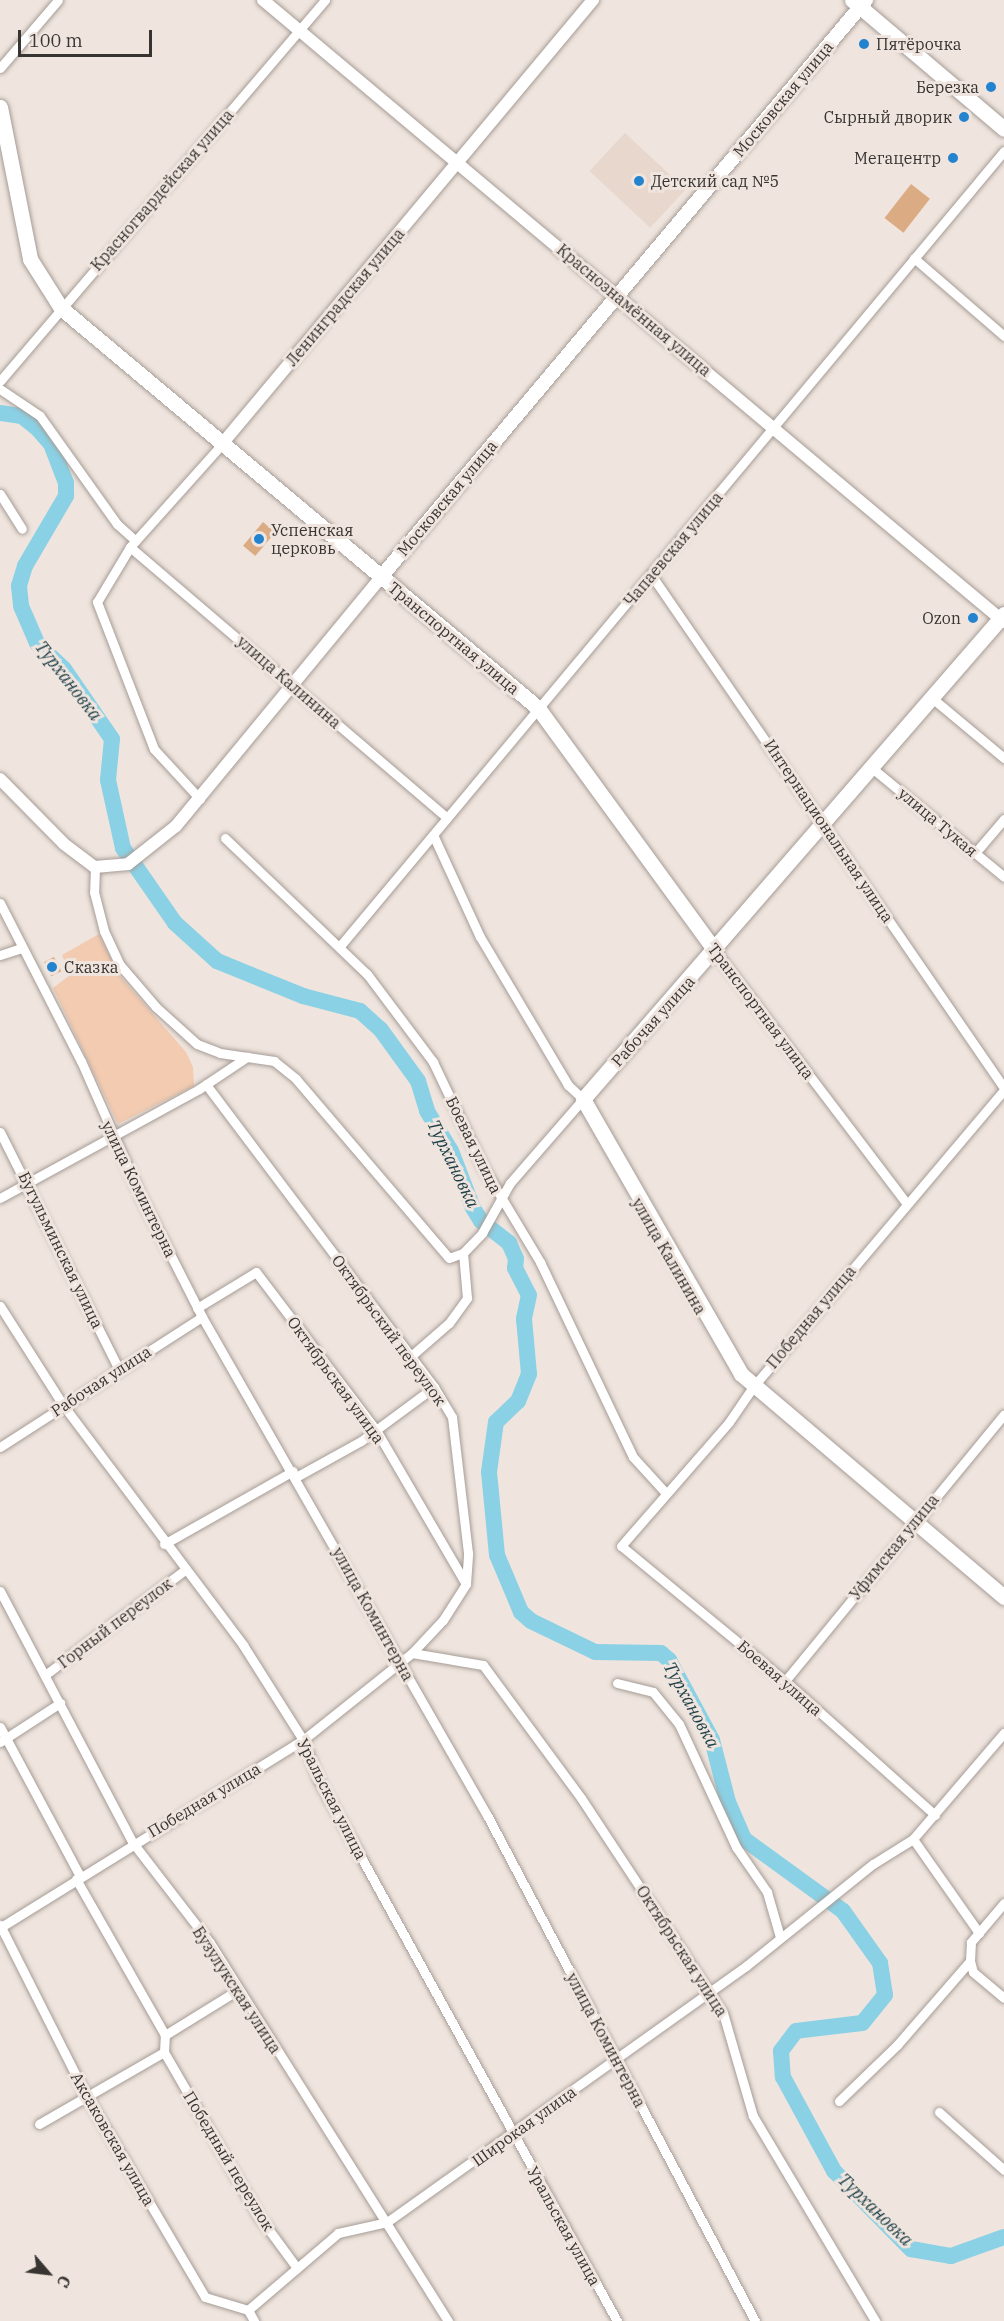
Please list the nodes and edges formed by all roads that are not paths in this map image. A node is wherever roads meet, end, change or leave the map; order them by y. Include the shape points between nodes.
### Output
1 (58, 0) edge
2 (263, 0) edge
3 (325, 0) edge
4 (593, 0) edge
5 (859, 2) edge
6 (299, 31) junction
7 (0, 68) edge
8 (0, 107) edge
9 (1004, 129) edge
10 (1004, 151) edge
11 (456, 163) junction
12 (914, 258) junction
13 (617, 296) junction
14 (61, 308) junction
15 (1004, 336) edge
16 (0, 381) edge
17 (0, 389) edge
18 (774, 426) junction
19 (222, 444) junction
20 (0, 494) edge
21 (22, 529) dead end
22 (133, 544) junction
23 (652, 576) junction
24 (381, 577) junction
25 (1003, 618) edge
26 (292, 685) junction
27 (932, 698) junction
28 (538, 708) junction
29 (1004, 758) edge
30 (872, 768) junction
31 (0, 779) edge
32 (200, 799) junction
33 (447, 818) junction
34 (1004, 819) edge
35 (825, 823) junction
36 (433, 835) junction
37 (225, 838) dead end
38 (975, 853) junction
39 (95, 867) junction
40 (1004, 877) edge
41 (0, 903) edge
42 (340, 946) junction
43 (22, 948) junction
44 (715, 951) junction
45 (0, 955) edge
46 (247, 1056) junction
47 (206, 1084) junction
48 (1004, 1089) edge
49 (583, 1099) junction
50 (0, 1132) edge
51 (112, 1134) junction
52 (28, 1182) junction
53 (0, 1198) edge
54 (502, 1202) junction
55 (906, 1203) junction
56 (463, 1253) junction
57 (256, 1272) joint
58 (0, 1306) edge
59 (199, 1312) junction
60 (411, 1356) junction
61 (119, 1370) junction
62 (434, 1387) junction
63 (753, 1387) junction
64 (63, 1406) junction
65 (1004, 1414) edge
66 (376, 1430) junction
67 (0, 1447) edge
68 (294, 1474) junction
69 (665, 1492) junction
70 (913, 1522) junction
71 (164, 1544) junction
72 (621, 1546) joint
73 (185, 1570) junction
74 (466, 1584) junction
75 (0, 1591) edge
76 (1004, 1597) edge
77 (412, 1653) junction
78 (399, 1662) junction
79 (45, 1675) junction
80 (785, 1681) junction
81 (617, 1683) dead end
82 (60, 1703) junction
83 (0, 1727) edge
84 (1004, 1733) edge
85 (3, 1740) edge
86 (303, 1740) junction
87 (935, 1815) junction
88 (913, 1839) junction
89 (133, 1843) junction
90 (78, 1877) junction
91 (1004, 1903) edge
92 (0, 1926) edge
93 (979, 1933) junction
94 (780, 1937) junction
95 (970, 1961) junction
96 (238, 1990) junction
97 (709, 1993) junction
98 (1004, 1998) edge
99 (165, 2035) junction
100 (164, 2052) junction
101 (616, 2059) junction
102 (86, 2095) junction
103 (838, 2101) dead end
104 (939, 2112) dead end
105 (39, 2124) dead end
106 (513, 2135) junction
107 (1004, 2170) edge
108 (387, 2222) junction
109 (297, 2268) junction
110 (249, 2310) junction
111 (254, 2321) edge
112 (448, 2321) edge
113 (617, 2321) edge
114 (755, 2321) edge
115 (875, 2321) edge

1 - 7 street
2 - 6 street, Краснознамённая улица
3 - 6 street, Красногвардейская улица
4 - 11 street, Ленинградская улица
5 - 9 main road
5 - 13 main road, Московская улица
6 - 11 street, Краснознамённая улица
6 - 14 street, Красногвардейская улица
8 - 14 main road, Транспортная улица via 30,259
10 - 12 street, Чапаевская улица
11 - 13 street, Краснознамённая улица
11 - 19 street, Ленинградская улица
12 - 15 street
12 - 18 street, Чапаевская улица
13 - 18 street, Краснознамённая улица
13 - 24 main road, Московская улица
14 - 16 street, Красногвардейская улица
14 - 19 main road, Транспортная улица
17 - 22 street, улица Калинина via 40,416
18 - 23 street, Чапаевская улица
18 - 25 street, Краснознамённая улица
19 - 22 street, Ленинградская улица
19 - 24 main road, Транспортная улица
20 - 21 street
22 - 26 street, улица Калинина
22 - 32 street, Ленинградская улица via 99,595 98,609 154,749
23 - 28 street, Чапаевская улица
23 - 35 street, Интернациональная улица
24 - 26 street, Московская улица
24 - 28 main road, Транспортная улица
25 - 27 main road, Рабочая улица
26 - 32 street, Московская улица
26 - 33 street, улица Калинина
27 - 29 street
27 - 30 main road, Рабочая улица
28 - 33 street, Чапаевская улица
28 - 44 main road, Транспортная улица
30 - 35 main road, Рабочая улица
30 - 38 street, улица Тукая
31 - 39 street via 64,844
32 - 39 street, Московская улица via 146,852 128,864
33 - 36 street, Чапаевская улица
34 - 38 street
35 - 44 main road, Рабочая улица
35 - 48 street, Интернациональная улица
36 - 42 street, Чапаевская улица
36 - 49 street, улица Калинина via 480,937 568,1085
37 - 42 street, Боевая улица
38 - 40 street, улица Тукая
39 - 46 street via 94,891 104,931 120,965 175,1027 197,1044
41 - 43 street, улица Коминтерна
42 - 54 street, Боевая улица via 387,998 433,1062
43 - 45 street
43 - 51 street, улица Коминтерна via 81,1061
44 - 49 main road, Рабочая улица
44 - 55 street, Транспортная улица
46 - 47 street
46 - 56 street via 274,1061 296,1079 441,1253 449,1258
47 - 51 street
47 - 60 street, Октябрьский переулок
48 - 55 street, Победная улица
49 - 54 street, Рабочая улица via 510,1183
49 - 63 main road, улица Калинина via 728,1358
50 - 52 street, Бугульминская улица
51 - 52 street
51 - 59 street, улица Коминтерна
52 - 53 street
52 - 61 street, Бугульминская улица
54 - 56 street, Рабочая улица
54 - 69 street, Боевая улица via 540,1262 633,1457
55 - 63 street, Победная улица
56 - 60 street via 467,1298 449,1323
57 - 59 street, Рабочая улица
57 - 66 street, Октябрьская улица
58 - 64 street, Уральская улица
59 - 61 street, Рабочая улица
59 - 68 street, улица Коминтерна
60 - 62 street, Октябрьский переулок
61 - 64 street, Рабочая улица
62 - 66 street
62 - 74 street, Октябрьский переулок via 452,1417 468,1553
63 - 69 street, Победная улица via 729,1422
63 - 70 main road, улица Калинина
64 - 67 street, Рабочая улица
64 - 71 street, Уральская улица
65 - 70 street, Уфимская улица
66 - 68 street
66 - 74 street, Октябрьская улица
68 - 71 street
68 - 78 street, улица Коминтерна
69 - 72 street, Победная улица
70 - 76 main road, улица Калинина
70 - 80 street, Уфимская улица
71 - 73 street, Уральская улица
72 - 80 street, Боевая улица
73 - 79 street, Горный переулок
73 - 86 street, Уральская улица via 243,1645
74 - 77 street, Октябрьский переулок via 443,1620
75 - 79 street, Бузулукская улица
77 - 78 street, Октябрьский переулок
77 - 97 street, Октябрьская улица via 483,1665 581,1798
78 - 86 street, Победная улица
78 - 101 street, улица Коминтерна via 488,1816
79 - 82 street, Бузулукская улица
80 - 87 street, Боевая улица
81 - 94 street via 653,1692 679,1724 736,1847 767,1892
82 - 85 street
82 - 89 street, Бузулукская улица
83 - 85 street
84 - 87 street
85 - 90 street
86 - 89 street, Победная улица
86 - 106 street, Уральская улица via 319,1781
87 - 88 street
88 - 93 street
88 - 94 street, Широкая улица
89 - 90 street, Победная улица
89 - 96 street, Бузулукская улица via 210,1943
90 - 92 street, Победная улица
90 - 99 street
91 - 93 street
92 - 102 street, Аксаковская улица
93 - 95 street via 971,1942
94 - 97 street, Широкая улица
95 - 98 street via 973,1972
95 - 103 street via 897,2045
96 - 99 street
96 - 108 street, Бузулукская улица
97 - 101 street, Широкая улица
97 - 115 street, Октябрьская улица via 733,2038 753,2116
99 - 100 street
100 - 102 street
100 - 109 street, Победный переулок via 258,2215
101 - 106 street, Широкая улица
101 - 114 street, улица Коминтерна
102 - 105 street
102 - 110 street, Аксаковская улица via 205,2297
104 - 107 street
106 - 108 street, Широкая улица
106 - 113 street, Уральская улица
108 - 109 street, Широкая улица via 338,2233
108 - 112 street, Бузулукская улица
109 - 110 street, Широкая улица
110 - 111 street

